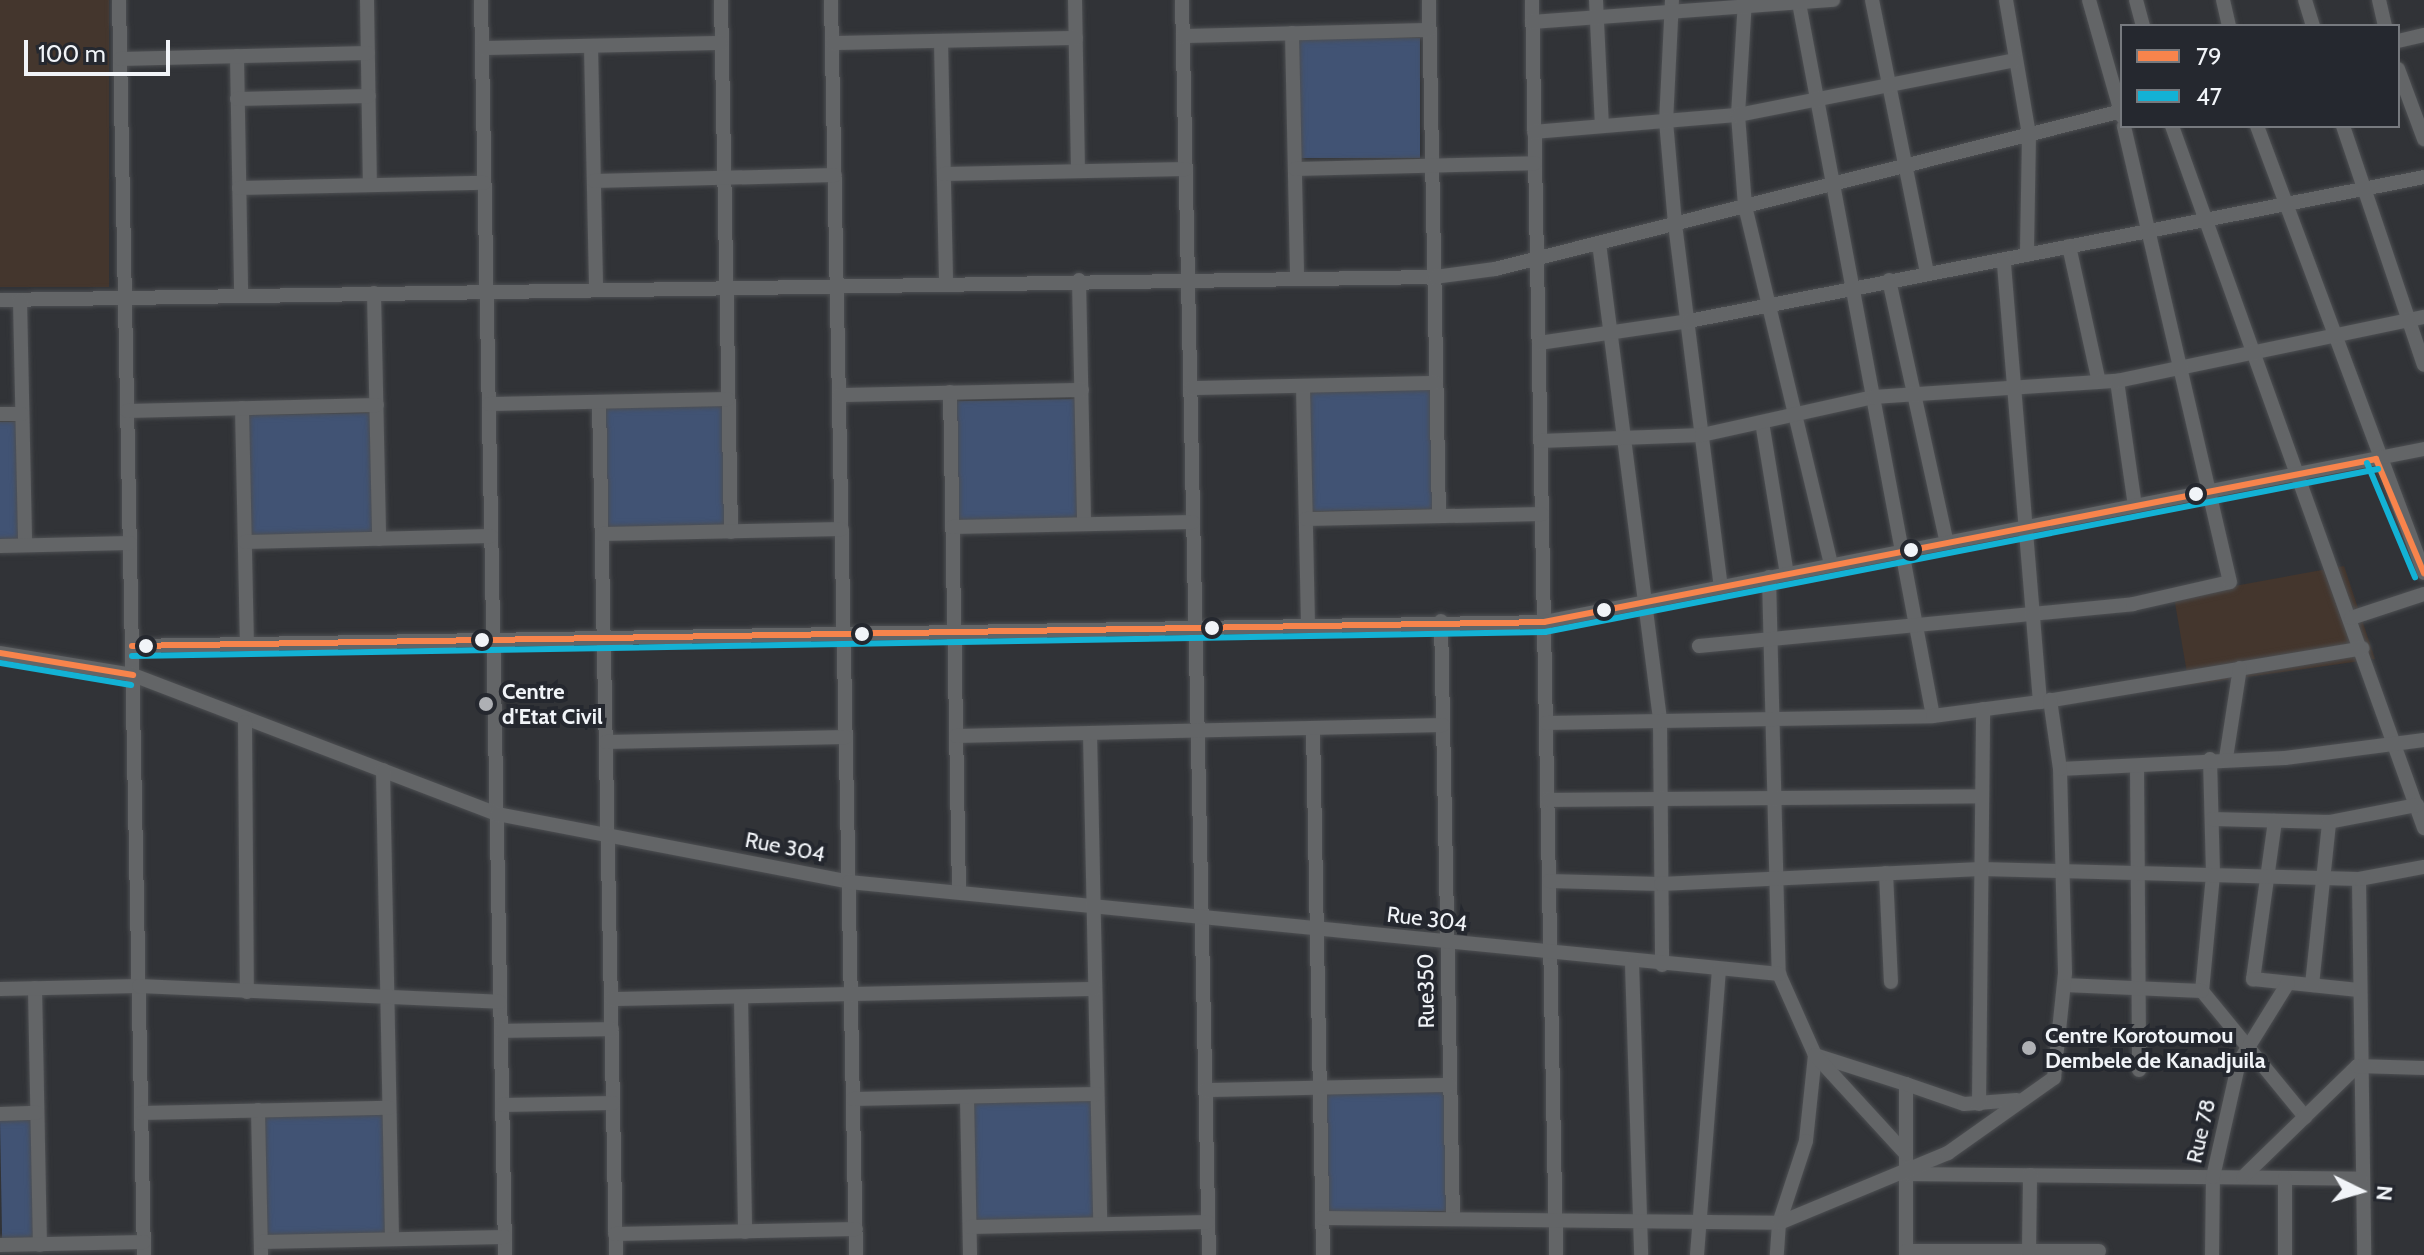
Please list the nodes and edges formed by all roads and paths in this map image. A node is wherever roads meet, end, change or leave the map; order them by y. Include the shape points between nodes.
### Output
1 (119, 0) edge
2 (367, 0) edge
3 (481, 0) edge
4 (721, 0) edge
5 (831, 0) edge
6 (1075, 0) edge
7 (1182, 0) edge
8 (1429, 0) edge
9 (1532, 0) edge
10 (1596, 0) edge
11 (1833, 0) edge
12 (1872, 0) edge
13 (2006, 0) edge
14 (2089, 0) edge
15 (2136, 0) edge
16 (2223, 0) edge
17 (2305, 0) edge
18 (2379, 0) edge
19 (1799, 3) junction
20 (1744, 4) edge
21 (1671, 7) edge
22 (1595, 18) junction
23 (1532, 22) junction
24 (2142, 24) edge
25 (2229, 24) edge
26 (2312, 24) edge
27 (2385, 24) edge
28 (1430, 30) junction
29 (1292, 33) junction
30 (2424, 35) edge
31 (1183, 36) junction
32 (1076, 38) junction
33 (941, 41) junction
34 (2400, 41) edge
35 (721, 43) junction
36 (832, 43) junction
37 (591, 46) junction
38 (482, 48) junction
39 (368, 53) junction
40 (237, 56) junction
41 (120, 59) junction
42 (2016, 60) junction
43 (2400, 74) edge
44 (1889, 86) junction
45 (369, 96) junction
46 (237, 99) junction
47 (1818, 102) junction
48 (2120, 106) edge
49 (2120, 113) edge
50 (1738, 115) junction
51 (1666, 121) junction
52 (1602, 126) junction
53 (2124, 128) edge
54 (2173, 128) edge
55 (2258, 128) edge
56 (2344, 128) edge
57 (1534, 132) junction
58 (2029, 135) junction
59 (2424, 139) edge
60 (1535, 163) junction
61 (1432, 166) junction
62 (1905, 166) junction
63 (1186, 169) junction
64 (1295, 169) junction
65 (1078, 171) junction
66 (944, 174) junction
67 (835, 175) junction
68 (2424, 177) edge
69 (724, 178) junction
70 (594, 181) junction
71 (484, 183) junction
72 (1833, 184) junction
73 (370, 185) junction
74 (239, 188) junction
75 (2362, 189) junction
76 (2283, 205) junction
77 (1745, 206) junction
78 (2206, 220) junction
79 (1675, 224) junction
80 (2149, 231) junction
81 (1599, 243) junction
82 (2069, 246) junction
83 (2027, 255) junction
84 (1537, 259) junction
85 (2004, 260) junction
86 (1927, 272) junction
87 (1435, 277) junction
88 (1188, 278) junction
89 (1297, 278) junction
90 (1079, 280) junction
91 (1889, 280) junction
92 (946, 283) junction
93 (837, 284) junction
94 (726, 287) junction
95 (596, 289) junction
96 (1853, 289) junction
97 (486, 291) junction
98 (374, 293) junction
99 (241, 296) junction
100 (125, 298) junction
101 (0, 300) edge
102 (20, 300) junction
103 (1766, 303) junction
104 (2424, 317) edge
105 (2408, 320) junction
106 (1689, 321) junction
107 (1610, 329) junction
108 (2334, 336) junction
109 (1539, 343) junction
110 (2254, 352) junction
111 (2424, 365) edge
112 (2181, 368) junction
113 (2117, 381) junction
114 (2099, 382) junction
115 (1436, 383) junction
116 (1303, 386) junction
117 (2013, 387) junction
118 (1191, 388) junction
119 (1082, 390) junction
120 (950, 392) junction
121 (1914, 394) junction
122 (839, 395) junction
123 (1873, 397) junction
124 (728, 399) junction
125 (599, 402) junction
126 (489, 404) junction
127 (377, 405) junction
128 (242, 408) junction
129 (127, 411) junction
130 (0, 414) edge
131 (22, 414) junction
132 (1799, 414) junction
133 (1762, 422) junction
134 (1702, 435) junction
135 (1624, 438) junction
136 (1540, 441) junction
137 (2424, 449) edge
138 (2376, 459) junction
139 (2298, 474) junction
140 (2209, 491) junction
141 (2135, 506) junction
142 (1542, 514) junction
143 (1439, 516) junction
144 (1306, 519) junction
145 (1193, 522) junction
146 (1084, 524) junction
147 (952, 527) junction
148 (2022, 528) junction
149 (842, 529) junction
150 (731, 532) junction
151 (602, 534) junction
152 (491, 536) junction
153 (379, 539) junction
154 (245, 542) junction
155 (130, 543) junction
156 (1947, 543) junction
157 (25, 545) junction
158 (0, 546) edge
159 (1902, 551) junction
160 (1831, 565) junction
161 (2424, 573) edge
162 (1787, 574) junction
163 (1769, 577) junction
164 (1721, 587) junction
165 (2424, 594) edge
166 (1645, 602) junction
167 (2027, 610) junction
168 (2351, 618) junction
169 (1441, 621) junction
170 (1544, 622) junction
171 (1308, 623) junction
172 (1916, 625) junction
173 (1196, 626) junction
174 (954, 630) junction
175 (844, 632) junction
176 (604, 637) junction
177 (493, 639) junction
178 (247, 644) junction
179 (1773, 644) junction
180 (132, 646) junction
181 (1699, 646) dead end
182 (2362, 648) junction
183 (0, 653) edge
184 (2240, 668) junction
185 (133, 675) junction
186 (2045, 701) junction
187 (1983, 709) junction
188 (1933, 716) junction
189 (1775, 721) junction
190 (245, 722) junction
191 (1660, 722) junction
192 (1546, 723) junction
193 (1443, 725) junction
194 (1313, 728) junction
195 (1198, 731) junction
196 (1090, 733) junction
197 (956, 736) junction
198 (846, 737) junction
199 (2424, 740) edge
200 (606, 742) junction
201 (2398, 746) junction
202 (2226, 758) junction
203 (2210, 759) junction
204 (2137, 766) junction
205 (2060, 769) junction
206 (383, 770) junction
207 (1982, 796) junction
208 (1775, 797) junction
209 (1661, 799) junction
210 (1547, 800) junction
211 (2417, 805) junction
212 (497, 814) junction
213 (2212, 819) junction
214 (2275, 821) junction
215 (2329, 822) junction
216 (2424, 828) edge
217 (608, 835) junction
218 (2424, 867) edge
219 (1981, 869) junction
220 (2063, 871) junction
221 (1886, 873) junction
222 (2138, 873) junction
223 (2213, 875) junction
224 (2267, 877) junction
225 (2324, 878) junction
226 (1777, 879) junction
227 (2359, 879) junction
228 (1549, 881) junction
229 (849, 882) junction
230 (1661, 884) junction
231 (959, 892) junction
232 (1094, 905) junction
233 (1202, 916) junction
234 (1317, 927) junction
235 (1448, 944) junction
236 (1551, 956) junction
237 (1632, 963) junction
238 (1662, 965) junction
239 (1719, 969) junction
240 (1779, 974) junction
241 (1891, 982) dead end
242 (2288, 983) junction
243 (2064, 985) junction
244 (2312, 985) junction
245 (139, 986) junction
246 (35, 988) junction
247 (2138, 988) junction
248 (0, 989) edge
249 (1095, 989) junction
250 (2358, 990) junction
251 (2202, 991) junction
252 (247, 992) junction
253 (851, 994) junction
254 (387, 997) junction
255 (741, 997) junction
256 (611, 999) junction
257 (500, 1002) junction
258 (612, 1029) junction
259 (501, 1031) junction
260 (2246, 1047) junction
261 (1815, 1055) junction
262 (2357, 1066) junction
263 (2424, 1068) edge
264 (2139, 1070) dead end
265 (1906, 1084) junction
266 (1450, 1085) junction
267 (1320, 1088) junction
268 (1205, 1090) junction
269 (1097, 1094) junction
270 (967, 1097) junction
271 (853, 1099) junction
272 (2021, 1100) junction
273 (613, 1103) junction
274 (1979, 1104) junction
275 (502, 1105) junction
276 (389, 1108) junction
277 (258, 1110) junction
278 (37, 1113) junction
279 (141, 1113) junction
280 (0, 1114) edge
281 (2305, 1117) junction
282 (1906, 1154) junction
283 (1906, 1174) junction
284 (2030, 1175) junction
285 (2213, 1177) junction
286 (2243, 1177) junction
287 (2285, 1178) junction
288 (2361, 1179) junction
289 (1453, 1217) junction
290 (1556, 1217) junction
291 (1640, 1217) junction
292 (1322, 1218) junction
293 (1700, 1219) junction
294 (1208, 1222) junction
295 (1779, 1223) junction
296 (1100, 1224) junction
297 (970, 1227) junction
298 (856, 1229) junction
299 (745, 1232) junction
300 (615, 1234) junction
301 (505, 1237) junction
302 (392, 1239) junction
303 (0, 1245) edge
304 (40, 1245) junction
305 (261, 1248) edge
306 (144, 1249) edge
307 (2029, 1251) junction
308 (2099, 1251) dead end
309 (1906, 1253) edge
310 (1998, 1253) edge
311 (505, 1255) edge
312 (616, 1255) edge
313 (856, 1255) edge
314 (970, 1255) edge
315 (1209, 1255) edge
316 (1323, 1255) edge
317 (1556, 1255) edge
318 (1641, 1255) edge
319 (1697, 1255) edge
320 (1777, 1255) edge
321 (2212, 1255) edge
322 (2285, 1255) edge
323 (2364, 1255) edge

1 - 41 street
2 - 39 street
3 - 38 street
4 - 35 street
5 - 36 street
6 - 32 street
7 - 31 street
8 - 28 street
9 - 23 street
10 - 22 street
11 - 19 street
12 - 44 street
13 - 42 street
14 - 48 street
15 - 24 street
16 - 25 street
17 - 26 street
18 - 27 street
19 - 20 street
19 - 47 street
20 - 21 street
20 - 50 street
21 - 22 street
21 - 51 street
22 - 23 street
22 - 52 street
23 - 57 street
28 - 29 street
28 - 61 street
29 - 31 street
29 - 64 street
30 - 34 street
31 - 63 street
32 - 33 street
32 - 65 street
33 - 36 street
33 - 66 street
35 - 37 street
35 - 69 street
36 - 67 street
37 - 38 street
37 - 70 street
38 - 71 street
39 - 40 street
39 - 45 street
40 - 41 street
40 - 46 street
41 - 100 street
42 - 44 street
42 - 58 street
43 - 59 street
44 - 47 street
44 - 62 street
45 - 46 street
45 - 73 street
46 - 74 street
47 - 50 street
47 - 72 street
49 - 58 street
50 - 51 street
50 - 77 street
51 - 52 street
51 - 79 street
52 - 57 street
53 - 80 street
54 - 78 street
55 - 76 street
56 - 75 street
57 - 60 street
58 - 62 street
58 - 83 street
60 - 61 street
60 - 84 street
61 - 64 street
61 - 87 street
62 - 72 street
62 - 86 street
63 - 65 street
63 - 88 street
64 - 89 street
65 - 66 street
66 - 92 street
67 - 69 street
67 - 93 street
68 - 75 street
69 - 70 street
69 - 94 street
70 - 95 street
71 - 73 street
71 - 97 street
72 - 77 street
72 - 96 street
73 - 74 street
74 - 99 street
75 - 76 street
75 - 105 street
76 - 78 street
76 - 108 street
77 - 79 street
77 - 103 street
78 - 80 street
78 - 110 street
79 - 81 street
79 - 106 street
80 - 82 street
80 - 112 street
81 - 84 street
81 - 107 street
82 - 83 street
82 - 114 street
83 - 85 street
84 - 87 street
84 - 109 street
85 - 86 street
85 - 117 street
86 - 91 street
87 - 89 street
87 - 115 street
88 - 89 street
88 - 90 street
88 - 118 street
90 - 92 street
90 - 119 street
91 - 96 street
91 - 121 street
92 - 93 street
93 - 94 street
93 - 122 street
94 - 95 street
94 - 124 street
95 - 97 street
96 - 103 street
96 - 123 street
97 - 98 street
97 - 126 street
98 - 99 street
98 - 127 street
99 - 100 street
100 - 102 street
100 - 129 street
101 - 102 street
102 - 131 street
103 - 106 street
103 - 132 street
104 - 105 street
105 - 108 street
105 - 111 street
106 - 107 street
106 - 134 street
107 - 109 street
107 - 135 street
108 - 110 street
108 - 138 street
109 - 136 street
110 - 112 street
110 - 139 street
112 - 113 street
112 - 140 street
113 - 114 street
113 - 141 street
114 - 117 street
115 - 116 street
115 - 143 street
116 - 118 street
116 - 144 street
117 - 121 street
117 - 148 street
118 - 145 street
119 - 120 street
119 - 146 street
120 - 122 street
120 - 147 street
121 - 123 street
121 - 156 street
122 - 149 street
123 - 132 street
123 - 159 street
124 - 125 street
124 - 150 street
125 - 126 street
125 - 151 street
126 - 152 street
127 - 128 street
127 - 153 street
128 - 129 street
128 - 154 street
129 - 155 street
130 - 131 street
131 - 157 street
132 - 133 street
132 - 160 street
133 - 134 street
133 - 162 street
134 - 135 street
134 - 164 street
135 - 136 street
135 - 166 street
136 - 142 street
137 - 138 street
138 - 139 street
138 - 161 street
139 - 140 street
139 - 168 street
140 - 141 street
140 - 167 street via 2230,582 2133,604
141 - 148 street
142 - 143 street
142 - 170 street
143 - 144 street
144 - 171 street
145 - 146 street
145 - 173 street
146 - 147 street
147 - 174 street
148 - 156 street
148 - 167 street
149 - 150 street
149 - 175 street
150 - 151 street
151 - 176 street
152 - 153 street
152 - 177 street
153 - 154 street
154 - 178 street
155 - 157 street
155 - 180 street
156 - 159 street
157 - 158 street
159 - 160 street
159 - 172 street
160 - 162 street
162 - 163 street
163 - 164 street
163 - 179 street
164 - 166 street
165 - 168 street
166 - 170 street
166 - 191 street
167 - 172 street
167 - 186 street
168 - 182 street
169 - 170 street
169 - 171 street
169 - 193 street, Rue350
170 - 192 street
171 - 173 street
172 - 179 street
172 - 188 street
173 - 174 street
173 - 195 street
174 - 175 street
174 - 197 street
175 - 176 street
175 - 198 street
176 - 177 street
176 - 200 street
177 - 178 street
177 - 212 street
178 - 180 street
179 - 181 street
179 - 189 street
180 - 185 street
182 - 184 street
182 - 201 street
183 - 185 street, Rue 304 via 38,654
184 - 186 street
184 - 202 street
185 - 190 street, Rue 304
185 - 245 street
186 - 187 street
186 - 205 street
187 - 188 street
187 - 207 street
188 - 189 street
189 - 191 street
189 - 208 street
190 - 206 street, Rue 304
190 - 252 street
191 - 192 street
191 - 209 street
192 - 210 street
193 - 194 street
193 - 235 street, Rue350
194 - 195 street
194 - 234 street
195 - 196 street
195 - 233 street
196 - 197 street
196 - 232 street
197 - 231 street
198 - 200 street
198 - 229 street
199 - 201 street
200 - 217 street
201 - 202 street
201 - 211 street
202 - 203 street
203 - 204 street
203 - 213 street
204 - 205 street
204 - 222 street
205 - 220 street
206 - 212 street, Rue 304
206 - 254 street
207 - 208 street
207 - 219 street
208 - 209 street
208 - 226 street
209 - 210 street
209 - 230 street
210 - 228 street
211 - 215 street
211 - 216 street
212 - 217 street, Rue 304
212 - 257 street
213 - 214 street
213 - 223 street
214 - 215 street
214 - 224 street
215 - 225 street
217 - 229 street, Rue 304
217 - 256 street
218 - 227 street
219 - 220 street
219 - 221 street
219 - 274 street
220 - 222 street
220 - 243 street
221 - 226 street
221 - 241 street
222 - 223 street
222 - 247 street
223 - 224 street
223 - 251 street
224 - 225 street
224 - 242 street via 2253,979
225 - 227 street
225 - 244 street
226 - 230 street
226 - 240 street
227 - 250 street
228 - 230 street
228 - 236 street
229 - 231 street, Rue 304
229 - 253 street
230 - 238 street
231 - 232 street, Rue 304
232 - 233 street, Rue 304
232 - 249 street
233 - 234 street, Rue 304
233 - 268 street
234 - 235 street, Rue 304
234 - 267 street
235 - 236 street, Rue 304
235 - 266 street, Rue350
236 - 237 street, Rue 304
236 - 290 street
237 - 238 street, Rue 304
237 - 291 street
238 - 239 street, Rue 304
239 - 240 street, Rue 304
239 - 293 street
240 - 261 street
242 - 244 street
242 - 260 street, Rue 78
243 - 247 street
243 - 272 street via 2054,1078
244 - 250 street
245 - 246 street
245 - 252 street
245 - 279 street
246 - 248 street
246 - 278 street
247 - 251 street
247 - 264 street
249 - 253 street
249 - 269 street
250 - 262 street
251 - 260 street
252 - 254 street
253 - 255 street
253 - 271 street
254 - 257 street
254 - 276 street
255 - 256 street
255 - 299 street
256 - 258 street
257 - 259 street
258 - 259 street
258 - 273 street
259 - 275 street
260 - 281 street via 2281,1080
260 - 285 street, Rue 78
261 - 265 street
261 - 282 street
261 - 295 street via 1806,1141
262 - 263 street
262 - 281 street
262 - 288 street
265 - 274 street
265 - 282 street
266 - 267 street
266 - 289 street, Rue350
267 - 268 street
267 - 292 street
268 - 294 street
269 - 270 street
269 - 296 street
270 - 271 street
270 - 297 street
271 - 298 street
272 - 274 street
272 - 283 street
273 - 275 street
273 - 300 street
275 - 301 street
276 - 277 street
276 - 302 street
277 - 279 street
277 - 305 street
278 - 280 street
278 - 304 street
279 - 306 street
281 - 286 street
282 - 283 street
283 - 284 street
283 - 295 street
283 - 309 street
284 - 285 street
284 - 307 street
285 - 286 street
285 - 321 street, Rue 78
286 - 287 street
287 - 288 street
287 - 322 street
288 - 323 street
289 - 290 street
289 - 292 street
290 - 291 street
290 - 317 street
291 - 293 street
291 - 318 street
292 - 316 street
293 - 295 street
293 - 319 street
294 - 296 street
294 - 315 street
295 - 320 street
296 - 297 street
297 - 314 street
298 - 299 street
298 - 313 street
299 - 300 street
300 - 312 street
301 - 302 street
301 - 311 street
302 - 305 street
303 - 304 street
304 - 306 street
307 - 308 street
307 - 310 street
309 - 310 street

